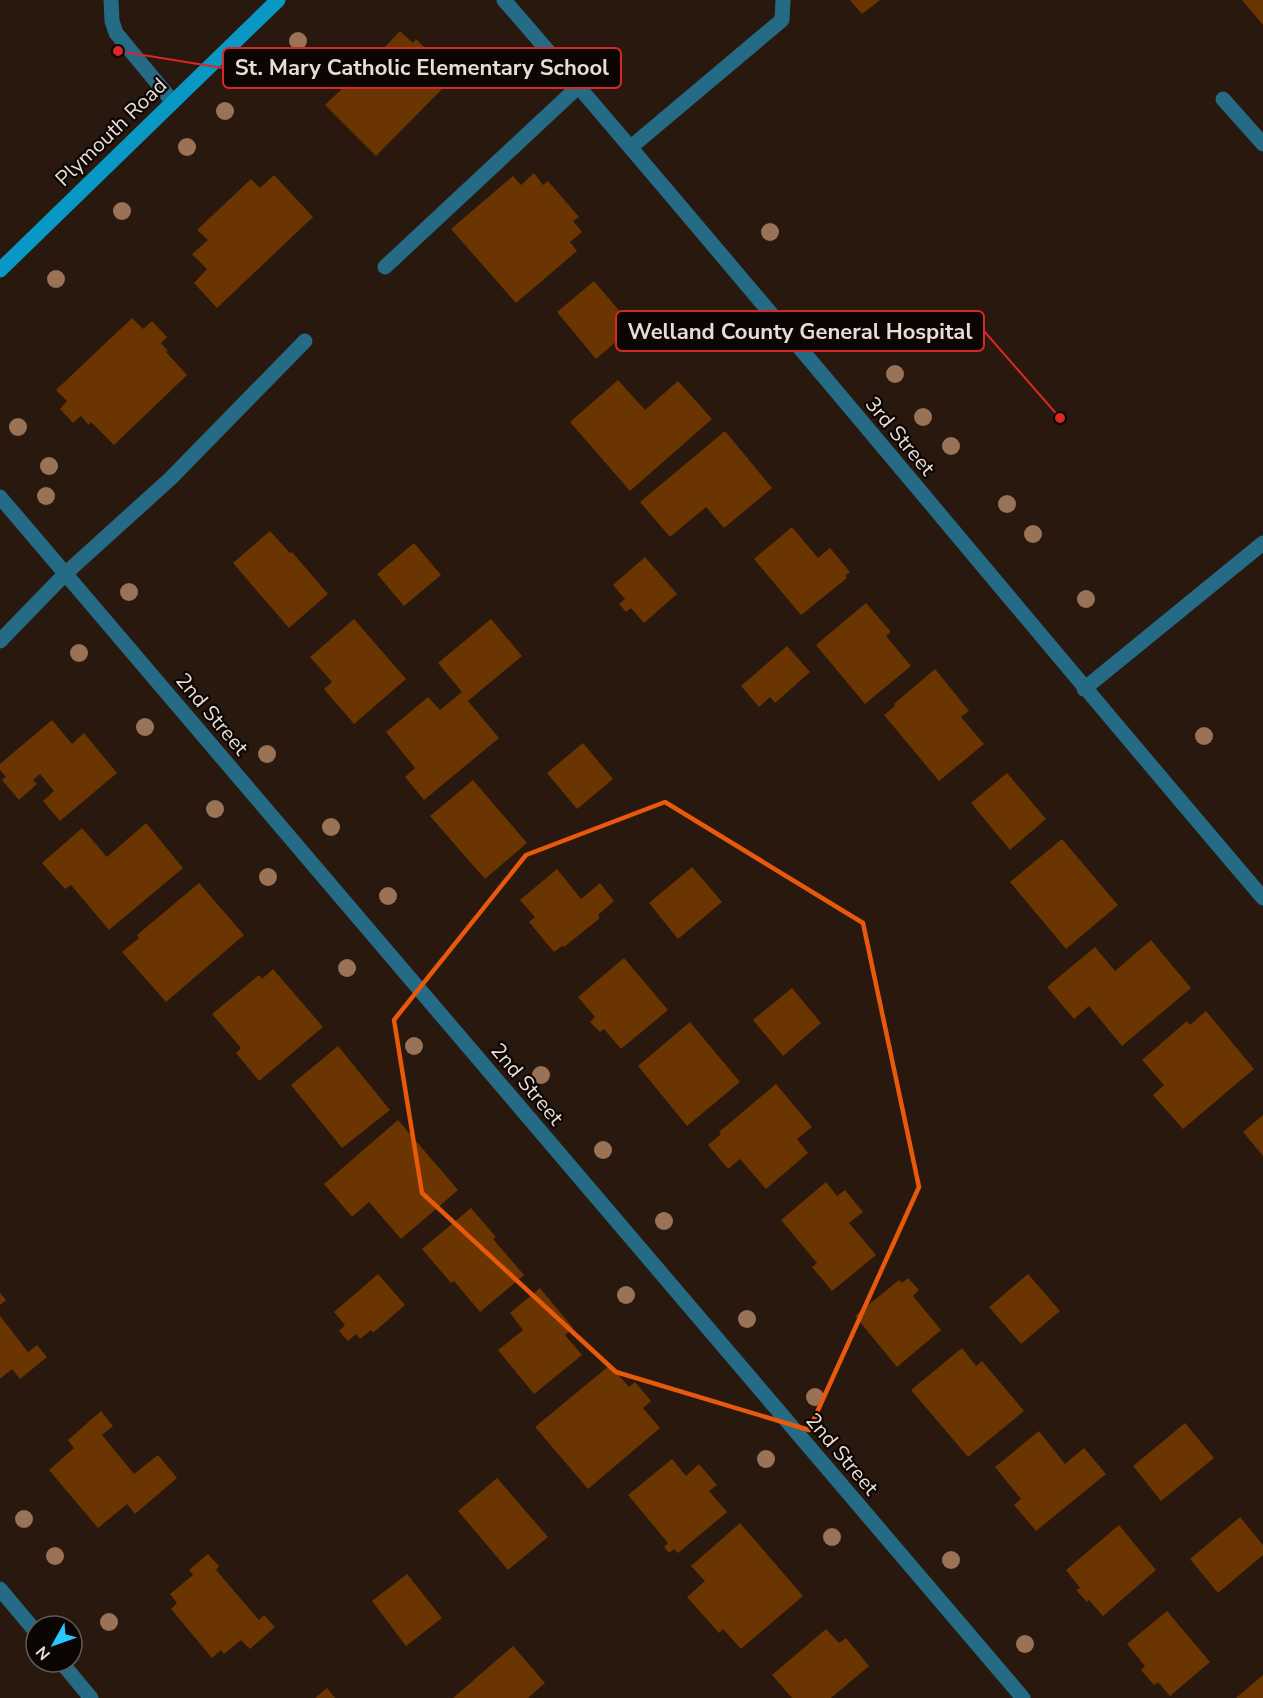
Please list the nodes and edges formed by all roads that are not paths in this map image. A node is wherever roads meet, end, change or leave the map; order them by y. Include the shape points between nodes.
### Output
1 (101, 0) edge
2 (278, 0) edge
3 (504, 0) edge
4 (783, 0) edge
5 (111, 6) edge
6 (579, 86) junction
7 (1223, 99) dead end
8 (173, 102) junction
9 (1263, 144) edge
10 (631, 147) junction
11 (385, 267) dead end
12 (0, 270) edge
13 (305, 341) dead end
14 (0, 497) edge
15 (1263, 543) edge
16 (65, 574) junction
17 (0, 641) edge
18 (1084, 688) junction
19 (1263, 898) edge
20 (0, 1589) edge
21 (24, 1618) edge
22 (71, 1674) edge
23 (91, 1698) edge
24 (1023, 1698) edge

1 - 5 street
2 - 8 street, Plymouth Road
3 - 6 street, 3rd Street
4 - 10 street via 782,20
5 - 8 street via 116,33
6 - 10 street, 3rd Street
6 - 11 street
7 - 9 street
8 - 12 street, Plymouth Road
10 - 18 street, 3rd Street
13 - 16 street via 171,478
14 - 16 street, 2nd Street
15 - 18 street
16 - 17 street
16 - 24 street, 2nd Street
18 - 19 street, 3rd Street
20 - 21 street
22 - 23 street

